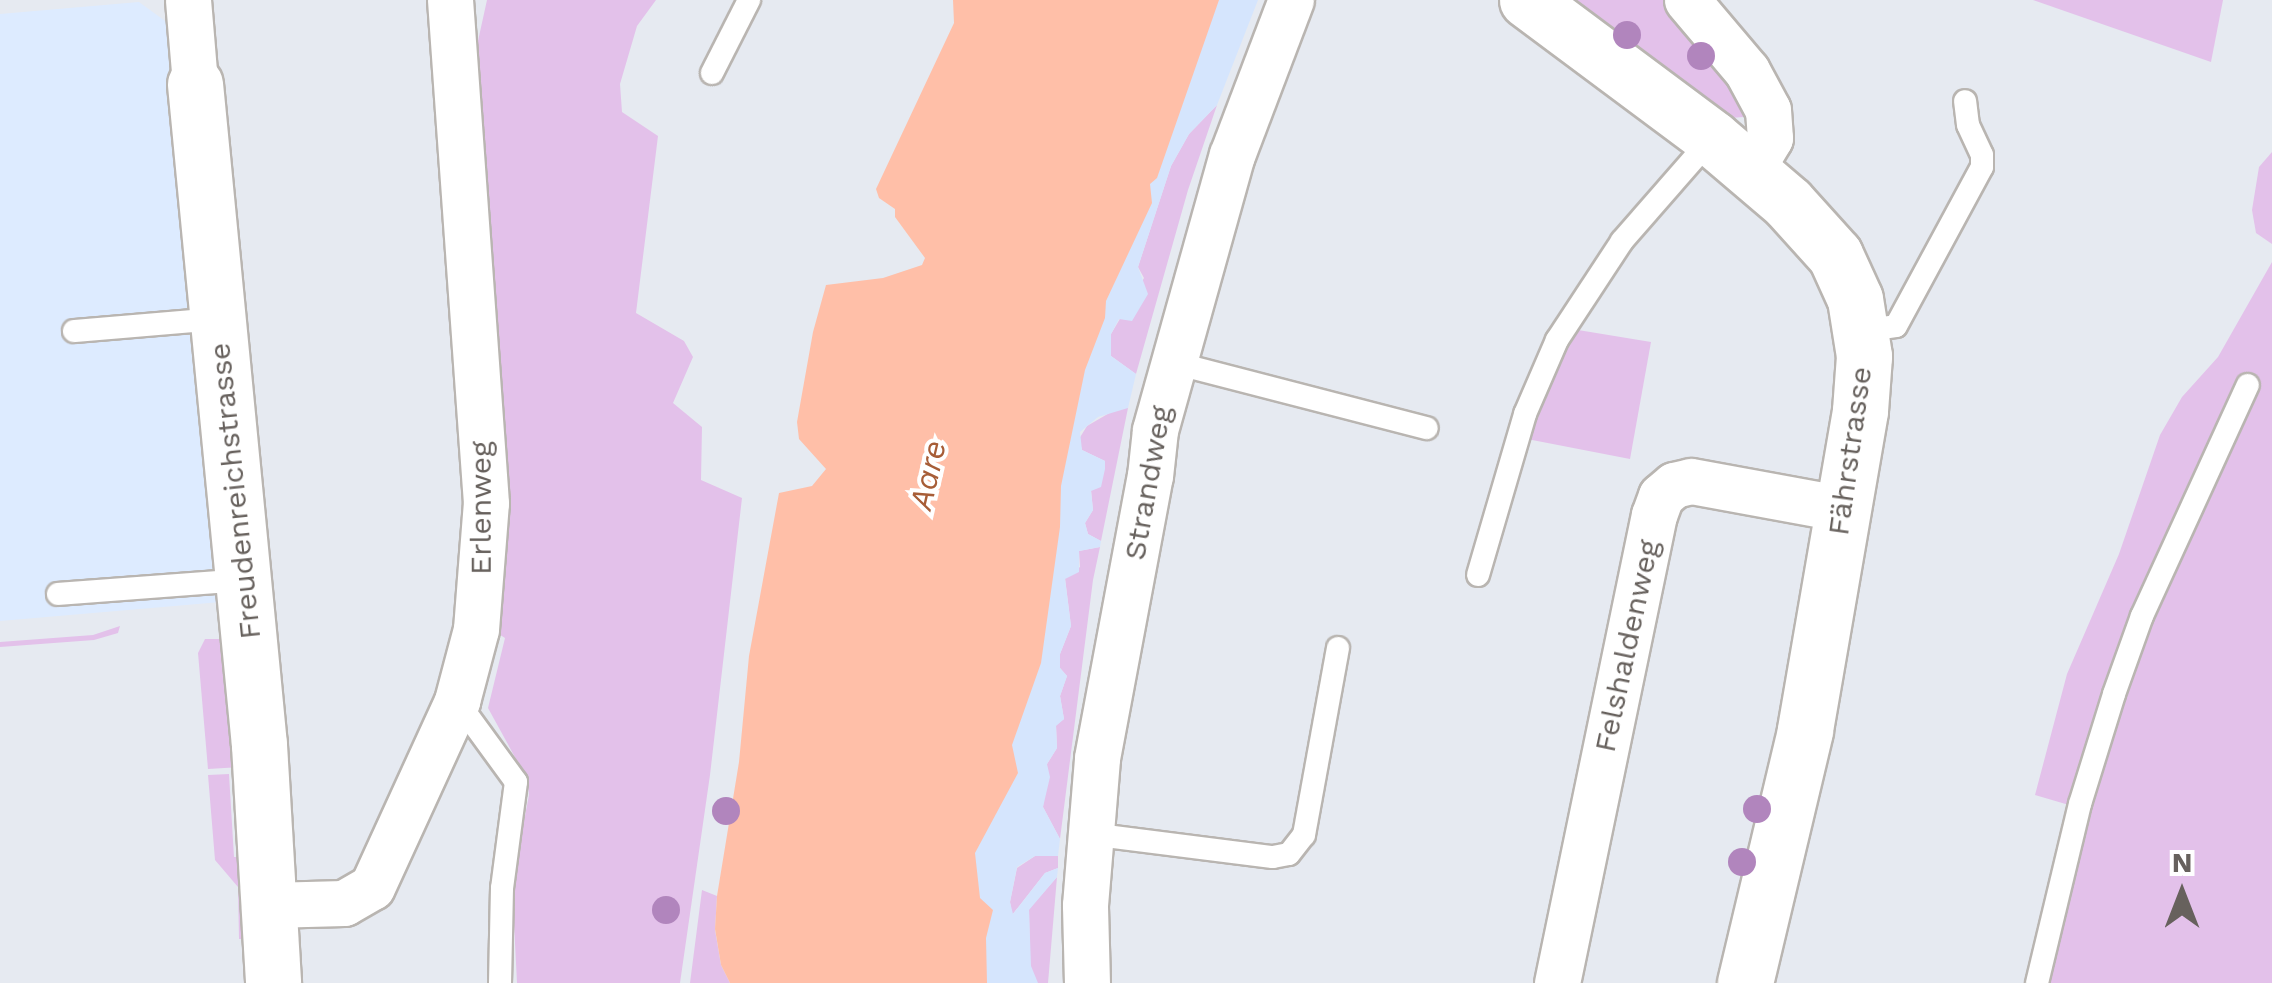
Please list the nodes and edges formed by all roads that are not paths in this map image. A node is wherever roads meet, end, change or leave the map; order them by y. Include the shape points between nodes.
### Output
1 (188, 0) edge
2 (450, 0) edge
3 (749, 0) edge
4 (1291, 0) edge
5 (1526, 0) edge
6 (1688, 0) edge
7 (712, 73) dead end
8 (195, 84) joint
9 (1965, 100) dead end
10 (1731, 155) junction
11 (218, 319) junction
12 (74, 331) dead end
13 (1861, 331) junction
14 (1171, 362) junction
15 (2248, 385) dead end
16 (1426, 428) dead end
17 (1844, 508) junction
18 (1478, 575) dead end
19 (244, 580) junction
20 (58, 594) dead end
21 (1338, 648) dead end
22 (457, 700) junction
23 (1090, 834) junction
24 (269, 905) junction
25 (273, 983) edge
26 (500, 983) edge
27 (1087, 983) edge
28 (1557, 983) edge
29 (1745, 983) edge
30 (2037, 983) edge

1 - 8 street, Freudenreichstrasse
2 - 22 street, Erlenweg via 486,503 476,630
3 - 7 lane
4 - 14 street, Strandweg via 1232,155
5 - 10 street, Fährstrasse
6 - 10 street via 1747,71 1768,110 1770,138
8 - 11 street, Freudenreichstrasse
9 - 13 lane via 1982,167 1896,326
10 - 13 street, Fährstrasse via 1788,202 1835,255
10 - 18 lane via 1614,253 1557,340 1525,414
11 - 12 lane
11 - 19 street, Freudenreichstrasse
13 - 17 street, Fährstrasse via 1864,381
14 - 16 lane
14 - 23 street, Strandweg via 1097,758
15 - 30 lane via 2142,616 2114,694
17 - 28 street, Felshaldenweg via 1690,481 1661,496
17 - 29 street, Fährstrasse via 1805,731
19 - 20 lane
19 - 24 street, Freudenreichstrasse
21 - 23 lane via 1304,835 1290,854
22 - 24 street, Erlenweg via 372,887 344,903
22 - 26 lane via 516,782 502,888
23 - 27 street, Strandweg
24 - 25 street, Freudenreichstrasse

